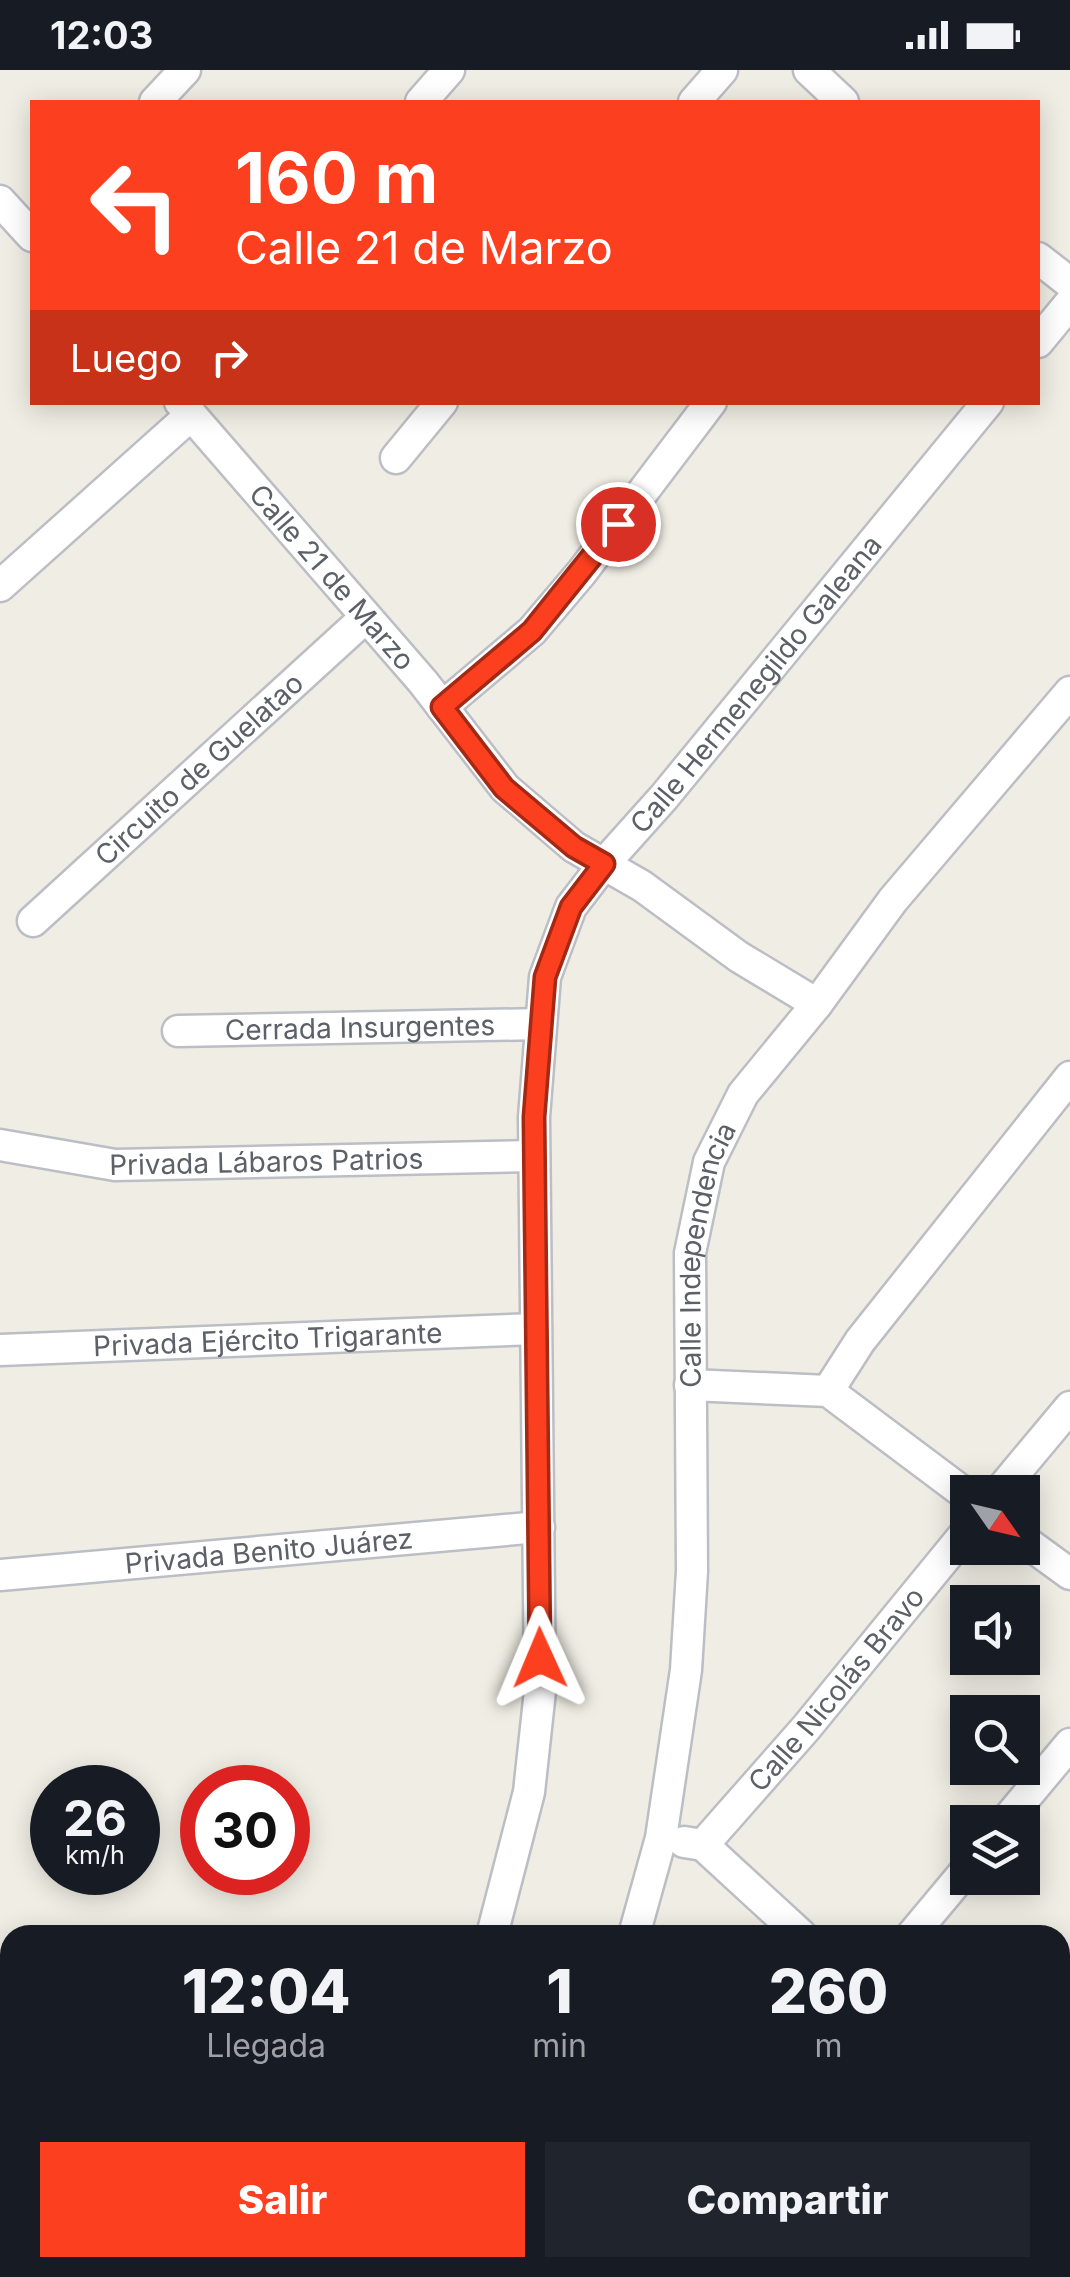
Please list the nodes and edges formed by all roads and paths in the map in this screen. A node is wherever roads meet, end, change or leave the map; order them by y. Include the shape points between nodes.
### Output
1 (185, 70) edge
2 (448, 70) edge
3 (722, 70) edge
4 (809, 70) edge
5 (157, 100) edge
6 (422, 100) edge
7 (696, 100) edge
8 (841, 100) edge
9 (0, 201) edge
10 (30, 234) edge
11 (1040, 260) edge
12 (1070, 284) edge
13 (1070, 303) edge
14 (1040, 340) edge
15 (440, 405) edge
16 (710, 405) edge
17 (986, 405) edge
18 (186, 409) edge
19 (396, 458) dead end
20 (0, 586) edge
21 (366, 617) junction
22 (1070, 692) edge
23 (442, 707) junction
24 (604, 864) junction
25 (34, 921) dead end
26 (817, 1004) junction
27 (541, 1024) junction
28 (178, 1031) dead end
29 (1070, 1077) edge
30 (0, 1145) edge
31 (534, 1156) junction
32 (536, 1329) junction
33 (0, 1350) edge
34 (690, 1385) junction
35 (828, 1391) junction
36 (1070, 1407) edge
37 (1013, 1475) edge
38 (950, 1482) edge
39 (540, 1527) junction
40 (950, 1552) edge
41 (1040, 1552) edge
42 (1070, 1574) edge
43 (0, 1575) edge
44 (1070, 1744) edge
45 (1019, 1805) edge
46 (661, 1838) junction
47 (703, 1845) junction
48 (950, 1890) edge
49 (494, 1925) edge
50 (637, 1925) edge
51 (790, 1925) edge
52 (920, 1925) edge

1 - 5 street
2 - 6 street
3 - 7 street
4 - 8 street
9 - 10 street
11 - 12 street
13 - 14 street
15 - 19 street
16 - 23 street via 532,631
17 - 24 street, Calle Hermenegildo Galeana
18 - 20 street
18 - 21 street, Calle 21 de Marzo
21 - 23 street, Calle 21 de Marzo
21 - 25 street, Circuito de Guelatao
22 - 26 street, Calle Independencia via 892,900
23 - 24 street, Calle 21 de Marzo via 504,788
24 - 26 street, Calle 21 de Marzo
24 - 27 street, Calle Hermenegildo Galeana via 571,907 545,977
26 - 34 street, Calle Independencia via 743,1094 710,1162 690,1253
27 - 28 street, Cerrada Insurgentes
27 - 31 street, Calle Hermenegildo Galeana
29 - 35 street via 860,1341
30 - 31 street, Privada Lábaros Patrios via 115,1165
31 - 32 street, Calle Hermenegildo Galeana
32 - 33 street, Privada Ejército Trigarante
32 - 39 street, Calle Hermenegildo Galeana
34 - 35 street
34 - 46 street, Calle Independencia via 686,1670
35 - 38 street
36 - 37 street
39 - 43 street, Privada Benito Juárez
39 - 49 street, Calle Hermenegildo Galeana via 540,1690 530,1792
40 - 47 street, Calle Nicolás Bravo
41 - 42 street
44 - 45 street
46 - 47 street
46 - 50 street, Calle Independencia
47 - 51 street
48 - 52 street

